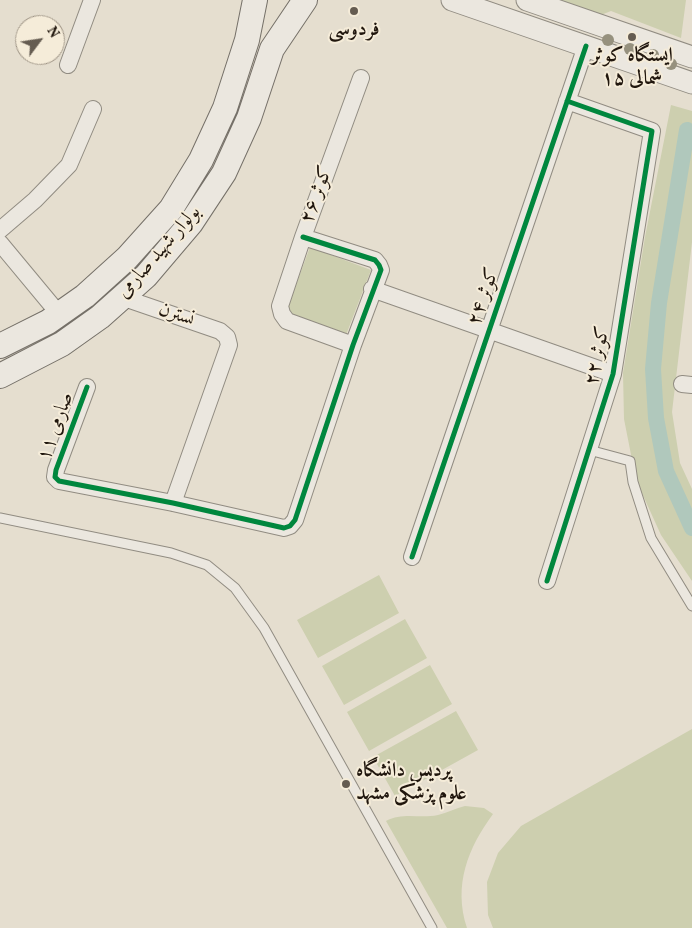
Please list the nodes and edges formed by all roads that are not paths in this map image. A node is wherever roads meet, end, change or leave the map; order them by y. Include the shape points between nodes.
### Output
1 (92, 0) edge
2 (255, 0) edge
3 (305, 0) edge
4 (452, 0) edge
5 (527, 0) edge
6 (586, 46) junction
7 (692, 58) edge
8 (68, 65) dead end
9 (361, 78) dead end
10 (692, 83) edge
11 (567, 101) junction
12 (94, 110) dead end
13 (0, 230) edge
14 (303, 237) junction
15 (0, 243) edge
16 (372, 289) junction
17 (124, 298) junction
18 (59, 314) junction
19 (489, 330) junction
20 (353, 345) junction
21 (0, 346) edge
22 (613, 374) junction
23 (0, 376) edge
24 (87, 387) dead end
25 (589, 450) junction
26 (173, 503) junction
27 (0, 518) edge
28 (412, 557) dead end
29 (547, 581) dead end
30 (692, 606) edge
31 (432, 928) edge

1 - 8 street
2 - 18 main road, بولوار شهید صارمی via 248,40 225,108 201,160 171,209 127,258 85,296
3 - 17 main road, بولوار شهید صارمی via 272,49 249,118 224,173 191,223
4 - 6 street
5 - 7 street
6 - 10 street
6 - 11 street, کوثر ۲۴
9 - 14 street, کوثر ۲۶
11 - 19 street, کوثر ۲۴
11 - 22 street, کوثر ۲۲ via 652,131
12 - 13 street via 69,165 36,200
14 - 16 street via 374,260 380,270
14 - 20 street, کوثر ۲۶ via 280,306 282,314 288,320
15 - 18 street
16 - 19 street
16 - 20 street
17 - 23 main road, بولوار شهید صارمی via 62,344
17 - 26 street, نسترن via 220,331 227,337 229,345
18 - 21 main road, بولوار شهید صارمی
19 - 22 street
19 - 28 street, کوثر ۲۴
20 - 26 street via 295,520 290,526 284,528
22 - 25 street, کوثر ۲۲
24 - 26 street, صارمی ۱۱ via 55,477 59,481
25 - 29 street, کوثر ۲۲
25 - 30 lane via 630,461 633,482 651,538
27 - 31 lane via 171,553 207,565 235,588 264,628

